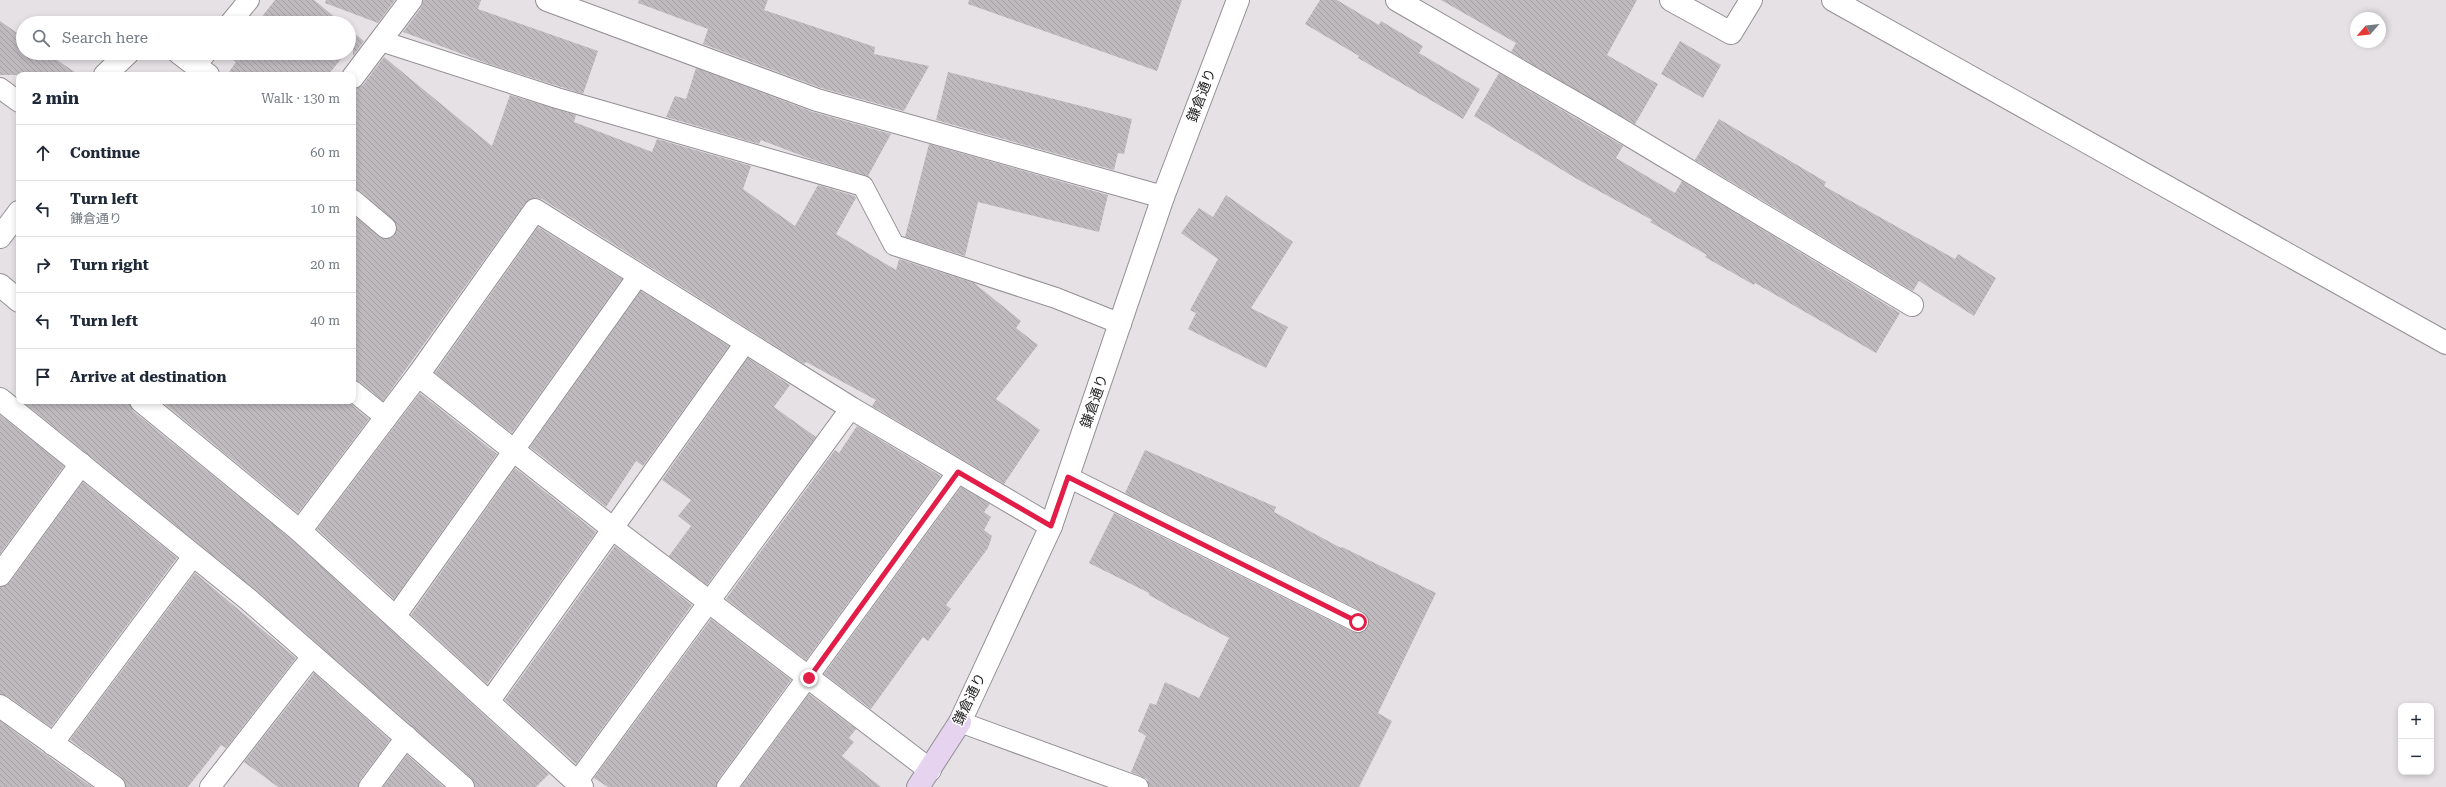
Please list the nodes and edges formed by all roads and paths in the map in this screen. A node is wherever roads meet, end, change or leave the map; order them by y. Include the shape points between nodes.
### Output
1 (249, 0) edge
2 (412, 0) edge
3 (547, 0) edge
4 (1238, 0) edge
5 (1397, 0) edge
6 (1671, 0) edge
7 (1751, 0) edge
8 (1833, 0) edge
9 (236, 16) edge
10 (381, 41) junction
11 (121, 60) edge
12 (108, 72) edge
13 (356, 73) edge
14 (0, 88) edge
15 (16, 100) edge
16 (1163, 197) junction
17 (356, 203) edge
18 (386, 228) dead end
19 (638, 276) junction
20 (0, 285) edge
21 (16, 298) edge
22 (1912, 305) dead end
23 (1121, 324) junction
24 (746, 343) junction
25 (2446, 343) edge
26 (418, 375) junction
27 (356, 393) edge
28 (0, 399) edge
29 (145, 404) edge
30 (851, 408) junction
31 (386, 417) junction
32 (514, 452) junction
33 (81, 464) junction
34 (958, 472) junction
35 (1068, 477) junction
36 (1051, 526) junction
37 (612, 528) junction
38 (300, 530) junction
39 (194, 555) junction
40 (0, 575) edge
41 (709, 602) junction
42 (395, 617) junction
43 (1358, 622) dead end
44 (313, 655) junction
45 (809, 678) junction
46 (489, 702) junction
47 (0, 706) edge
48 (960, 722) junction
49 (407, 736) junction
50 (52, 745) junction
51 (924, 779) edge
52 (580, 784) edge
53 (114, 787) edge
54 (210, 787) edge
55 (369, 787) edge
56 (463, 787) edge
57 (728, 787) edge
58 (1138, 787) edge

1 - 9 lane
2 - 10 street
3 - 16 street via 817,100
4 - 16 street, 鎌倉通り
5 - 22 street via 1596,115
6 - 7 street via 1731,33
8 - 25 street
10 - 13 street
10 - 23 lane via 557,98 863,186 894,245 1056,298
11 - 12 street
14 - 15 lane
16 - 23 street, 鎌倉通り
17 - 18 lane
19 - 24 street
19 - 26 street via 535,210
19 - 32 lane
20 - 21 street
23 - 35 street, 鎌倉通り
24 - 30 street
24 - 37 lane
26 - 31 street
26 - 32 street
27 - 31 lane
28 - 33 street
29 - 38 street
30 - 34 street
30 - 41 lane
31 - 38 street
32 - 37 street
32 - 42 lane
33 - 39 street
33 - 40 street
34 - 36 street
34 - 45 lane
35 - 36 street, 鎌倉通り
35 - 43 lane
36 - 48 street, 鎌倉通り
37 - 41 street
37 - 46 lane
38 - 42 street
39 - 44 street
39 - 50 lane
41 - 45 street
41 - 52 lane
42 - 46 street
44 - 49 street
44 - 54 lane
45 - 51 street
45 - 57 lane
46 - 52 street
47 - 50 street
48 - 51 street, 鎌倉通り
48 - 58 lane
49 - 55 lane
49 - 56 street
50 - 53 street

